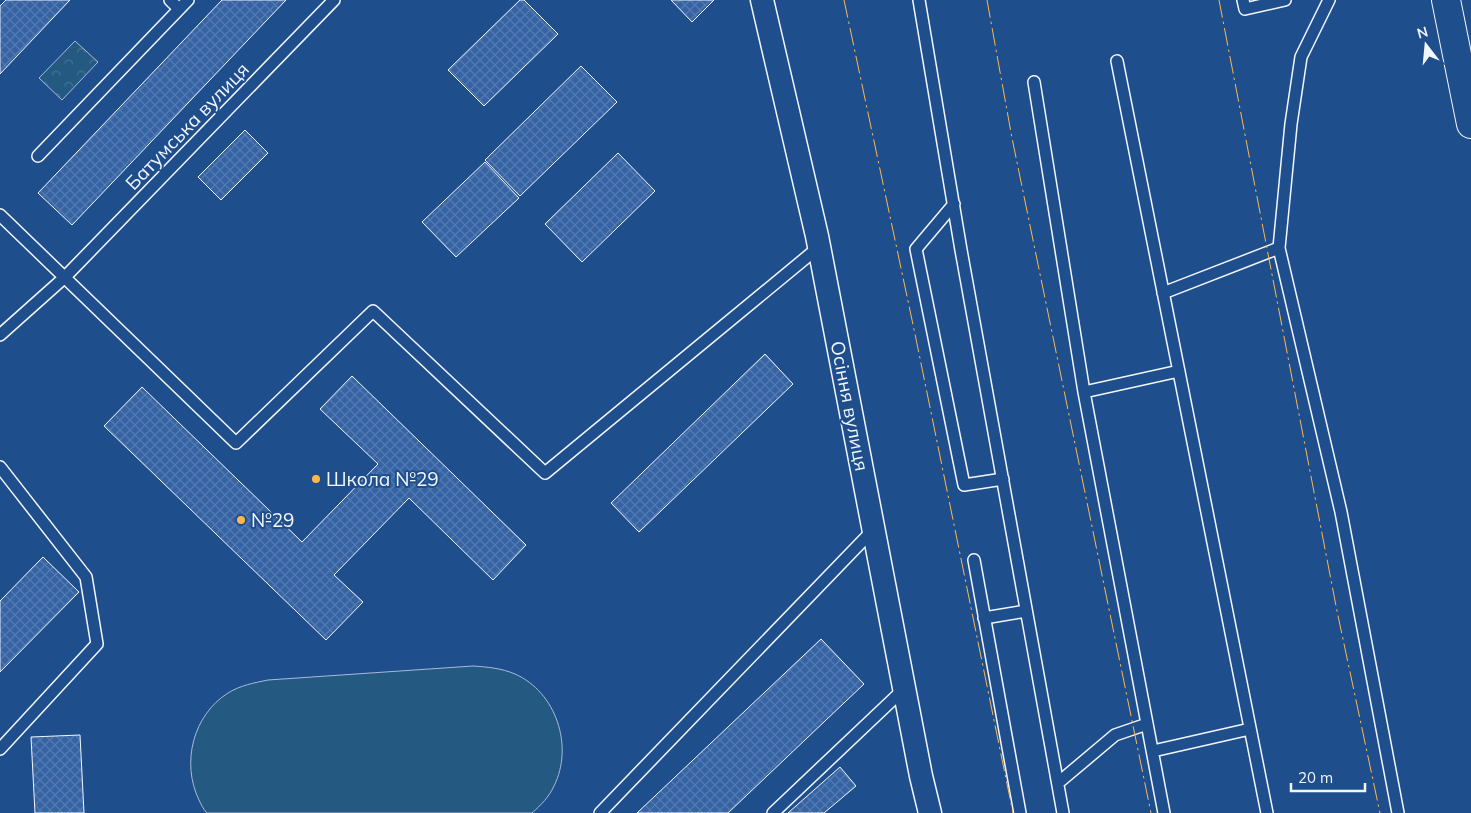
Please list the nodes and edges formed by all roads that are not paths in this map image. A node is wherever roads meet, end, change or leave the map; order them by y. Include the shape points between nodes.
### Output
1 (170, 0) edge
2 (188, 0) edge
3 (334, 0) edge
4 (762, 0) edge
5 (919, 0) edge
6 (1243, 0) edge
7 (1285, 0) edge
8 (1329, 0) edge
9 (1446, 0) edge
10 (179, 10) junction
11 (1117, 61) dead end
12 (1034, 82) dead end
13 (1471, 124) edge
14 (38, 156) dead end
15 (954, 204) junction
16 (0, 215) edge
17 (819, 247) junction
18 (1279, 248) junction
19 (65, 277) junction
20 (1163, 293) junction
21 (0, 335) edge
22 (1179, 371) junction
23 (1084, 392) junction
24 (0, 467) edge
25 (1003, 480) junction
26 (874, 529) junction
27 (974, 560) dead end
28 (1026, 611) junction
29 (984, 618) junction
30 (905, 688) junction
31 (1147, 724) junction
32 (1250, 730) junction
33 (0, 749) edge
34 (1152, 751) junction
35 (1058, 783) junction
36 (600, 813) edge
37 (773, 813) edge
38 (930, 813) edge
39 (1020, 813) edge
40 (1063, 813) edge
41 (1164, 813) edge
42 (1267, 813) edge
43 (1398, 813) edge

1 - 10 lane
2 - 10 lane
3 - 19 lane, Батумська вулиця
4 - 17 street, Осіння вулиця
5 - 15 lane
6 - 7 lane via 1244,9
8 - 18 lane via 1301,57
9 - 13 street
10 - 14 lane
11 - 20 lane
12 - 23 lane
15 - 25 lane
15 - 25 lane via 916,249 964,485
16 - 19 lane
17 - 19 lane via 545,473 373,311 236,443
17 - 26 street, Осіння вулиця
18 - 20 lane
18 - 43 lane via 1341,512
19 - 21 lane, Батумська вулиця
20 - 22 lane
22 - 23 lane
22 - 32 lane
23 - 31 lane
24 - 33 lane via 86,577 96,644
25 - 28 lane
26 - 30 street, Осіння вулиця
26 - 36 lane
27 - 29 lane
28 - 29 lane
28 - 35 lane
29 - 39 lane
30 - 37 lane
30 - 38 street, Осіння вулиця
31 - 34 lane
31 - 35 lane via 1115,735
32 - 34 lane
32 - 42 lane
34 - 41 lane
35 - 40 lane

